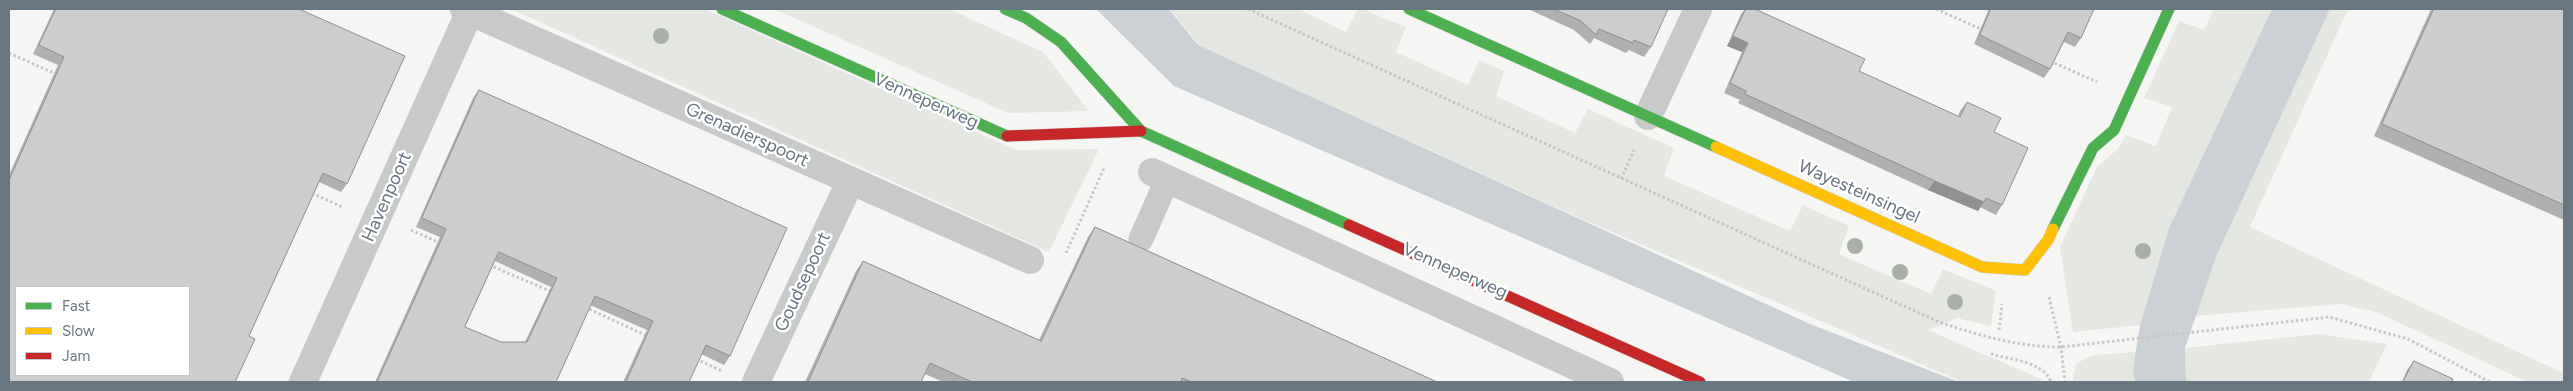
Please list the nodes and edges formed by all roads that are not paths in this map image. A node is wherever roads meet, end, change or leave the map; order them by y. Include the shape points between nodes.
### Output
1 (722, 9) edge
2 (1004, 9) edge
3 (1409, 9) edge
4 (1698, 9) edge
5 (2169, 9) edge
6 (467, 10) edge
7 (1648, 116) junction
8 (1141, 131) junction
9 (1210, 161) junction
10 (1160, 175) joint
11 (850, 182) junction
12 (1194, 189) junction
13 (1141, 239) dead end
14 (1030, 260) dead end
15 (304, 382) edge
16 (756, 382) edge
17 (1610, 382) edge
18 (1700, 382) edge

1 - 8 street, Venneperweg via 1002,136
2 - 8 street, Venneperweg via 1026,18 1061,42
3 - 7 street, Wayesteinsingel
4 - 7 street
5 - 7 street, Wayesteinsingel via 2114,130 2093,148 2048,240 2025,270 1982,267
6 - 11 street, Grenadierspoort
6 - 15 street, Havenpoort
8 - 9 street, Venneperweg
9 - 12 street
9 - 18 street, Venneperweg
10 - 12 street, Venneperweg
10 - 13 lane
11 - 14 street, Grenadierspoort
11 - 16 street, Goudsepoort
12 - 17 street, Venneperweg

